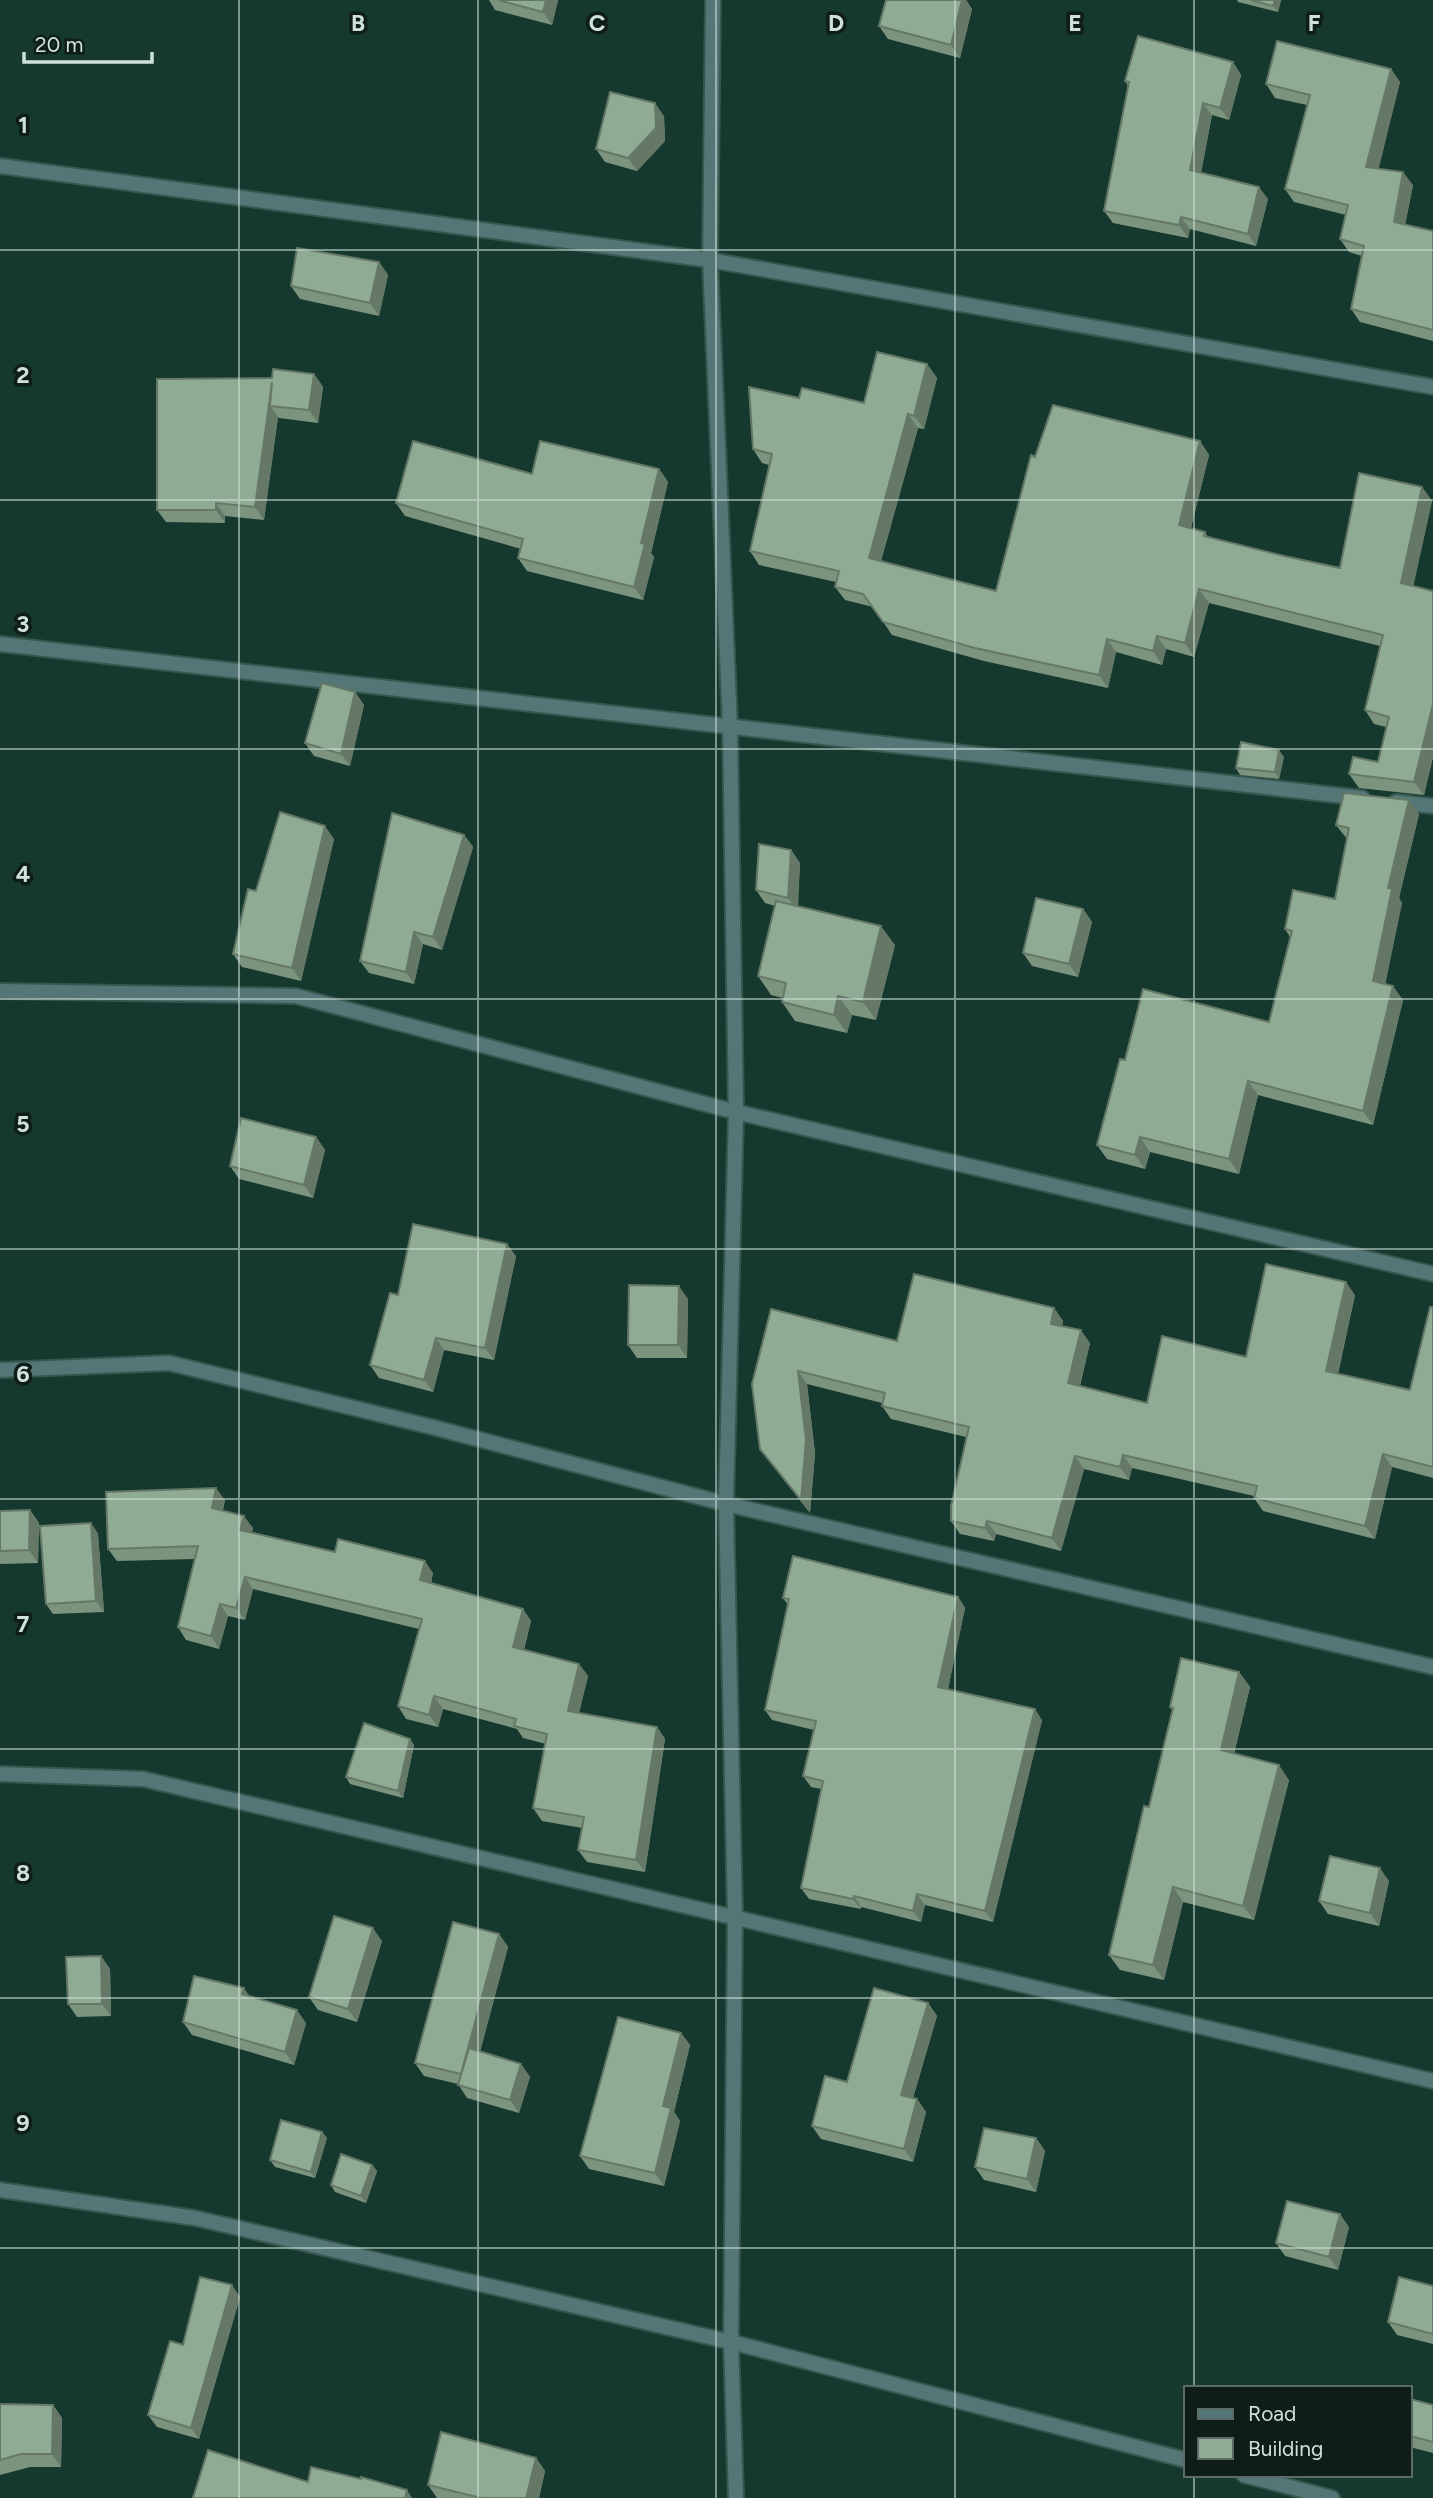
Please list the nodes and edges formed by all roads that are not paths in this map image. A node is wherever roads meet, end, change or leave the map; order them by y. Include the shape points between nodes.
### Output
1 (713, 0) edge
2 (0, 166) edge
3 (710, 260) junction
4 (1433, 387) edge
5 (0, 644) edge
6 (730, 726) junction
7 (1433, 806) edge
8 (0, 991) edge
9 (736, 1112) junction
10 (1433, 1275) edge
11 (0, 1370) edge
12 (726, 1504) junction
13 (1433, 1667) edge
14 (0, 1774) edge
15 (735, 1916) junction
16 (1433, 2081) edge
17 (0, 2190) edge
18 (731, 2342) junction
19 (1184, 2459) edge
20 (1252, 2477) edge
21 (736, 2498) edge
22 (1332, 2498) edge

1 - 3 street
2 - 3 street
3 - 4 street
3 - 6 street
5 - 6 street
6 - 7 street
6 - 9 street
8 - 9 street via 296,996
9 - 10 street
9 - 12 street
11 - 12 street via 169,1363
12 - 13 street
12 - 15 street
14 - 15 street via 143,1779
15 - 16 street
15 - 18 street
17 - 18 street via 195,2218
18 - 19 street
18 - 21 street
20 - 22 street

